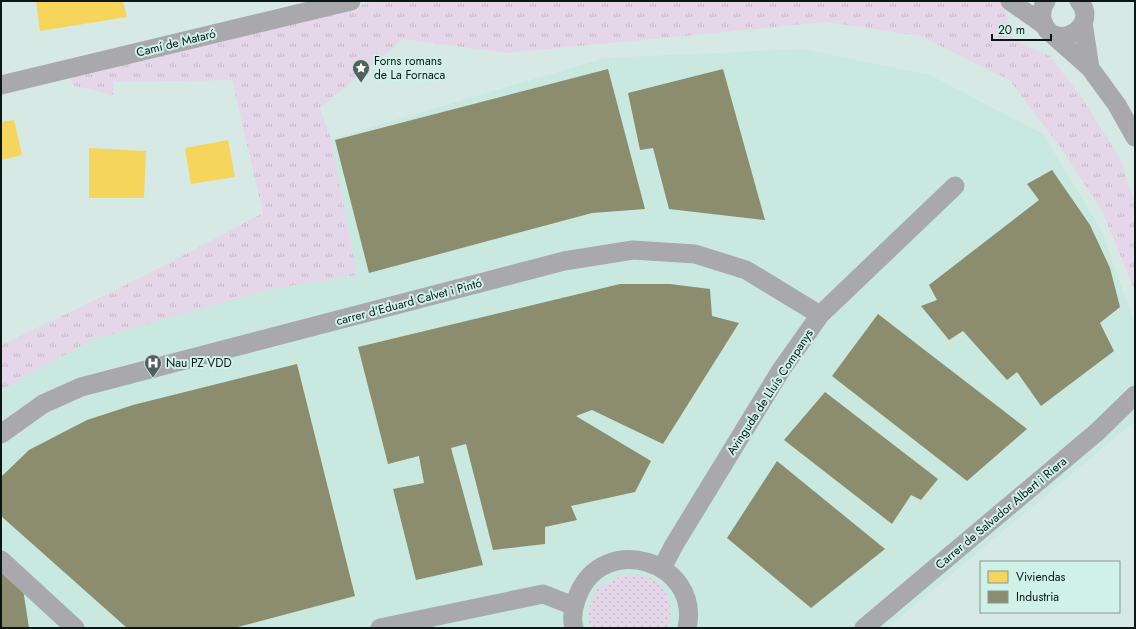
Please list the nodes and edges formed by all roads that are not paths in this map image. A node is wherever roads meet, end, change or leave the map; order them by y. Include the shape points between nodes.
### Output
1 (351, 1) edge
2 (1010, 1) edge
3 (1046, 1) edge
4 (1081, 2) edge
5 (1083, 23) junction
6 (1046, 28) junction
7 (1090, 68) junction
8 (1, 85) edge
9 (1135, 137) edge
10 (955, 186) dead end
11 (820, 315) junction
12 (1135, 395) edge
13 (1, 434) edge
14 (1, 560) edge
15 (662, 568) junction
16 (574, 606) junction
17 (75, 628) edge
18 (380, 628) edge
19 (574, 628) edge
20 (687, 628) edge
21 (864, 628) edge

1 - 8 street, Camí de Mataró
2 - 6 street
3 - 6 street via 1041,12
4 - 5 street via 1085,14
5 - 6 street via 1070,35 1058,36
5 - 7 street
6 - 7 street
7 - 9 street via 1117,105
10 - 11 street, Avinguda de Lluís Companys
11 - 13 street, carrer d'Eduard Calvet i Pintó via 746,270 695,254 633,250 564,261 82,387 43,404
11 - 15 street, Avinguda de Lluís Companys via 781,370
12 - 21 street, Carrer de Salvador Albert i Riera via 1097,432
14 - 17 street
15 - 16 street via 649,562 629,559 610,563 595,571 582,586
15 - 20 street via 677,582 687,600
16 - 18 street via 543,594
16 - 19 street

